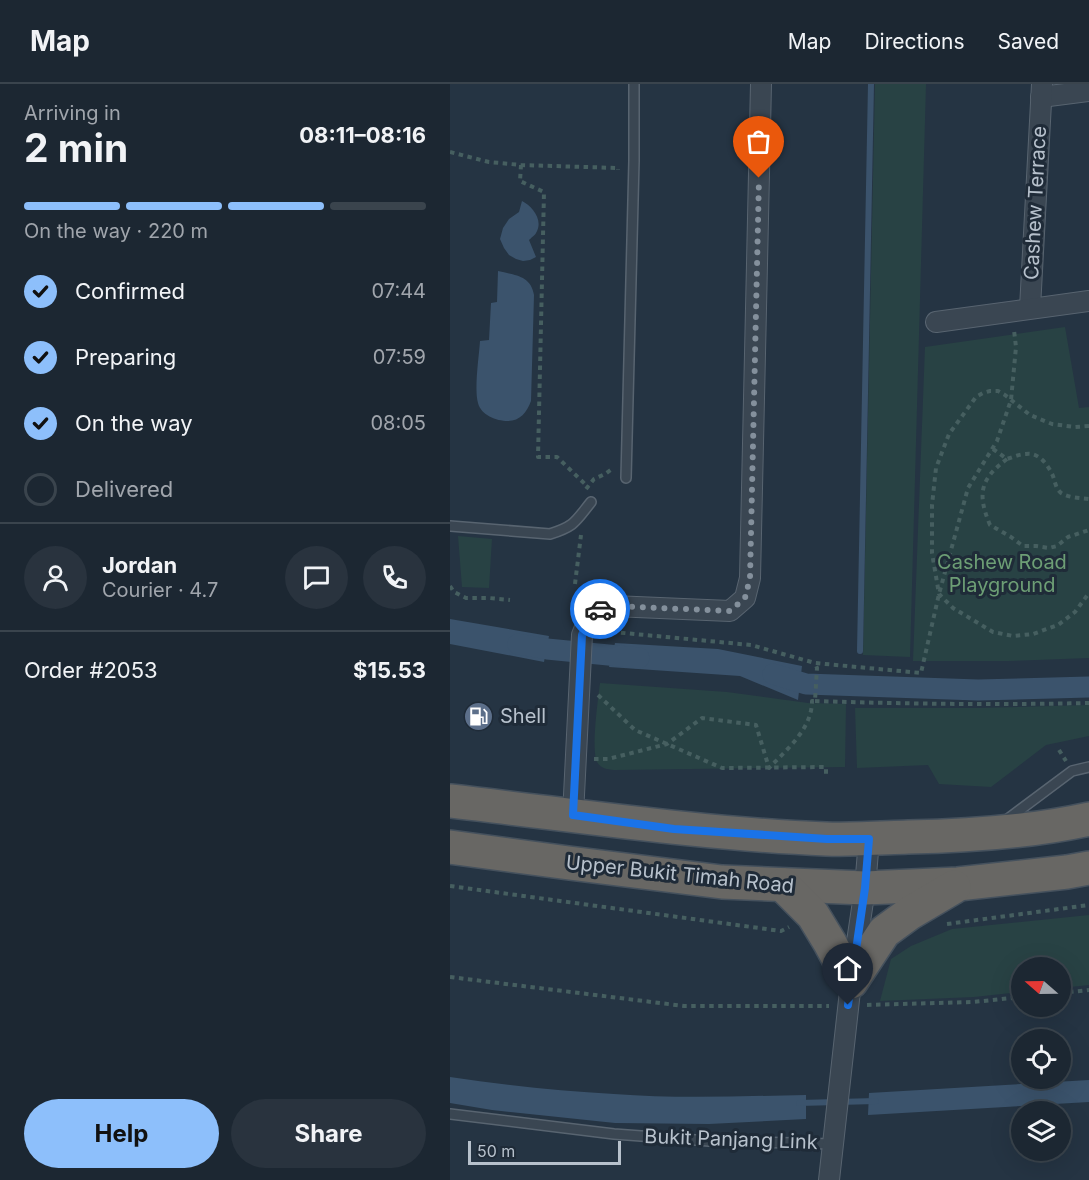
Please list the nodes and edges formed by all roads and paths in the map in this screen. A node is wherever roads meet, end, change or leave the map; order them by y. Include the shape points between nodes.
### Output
1 (634, 84) edge
2 (761, 84) edge
3 (1041, 90) edge
4 (1089, 91) edge
5 (450, 152) edge
6 (521, 165) junction
7 (618, 180) dead end
8 (1089, 301) edge
9 (1021, 310) junction
10 (936, 322) dead end
11 (1011, 400) junction
12 (1089, 426) edge
13 (993, 449) junction
14 (1007, 459) junction
15 (612, 469) dead end
16 (626, 478) dead end
17 (588, 487) junction
18 (1089, 500) edge
19 (591, 502) dead end
20 (584, 512) junction
21 (450, 526) edge
22 (1089, 530) edge
23 (450, 586) edge
24 (575, 589) dead end
25 (589, 589) dead end
26 (1089, 593) edge
27 (939, 594) junction
28 (510, 600) dead end
29 (585, 628) junction
30 (816, 666) junction
31 (580, 674) junction
32 (815, 700) junction
33 (1089, 703) edge
34 (667, 744) junction
35 (590, 759) dead end
36 (1089, 767) edge
37 (769, 768) junction
38 (826, 775) dead end
39 (450, 801) edge
40 (573, 815) junction
41 (1089, 819) edge
42 (989, 833) junction
43 (869, 839) junction
44 (450, 847) edge
45 (1089, 868) edge
46 (958, 884) junction
47 (783, 885) junction
48 (450, 886) edge
49 (865, 888) junction
50 (1089, 905) edge
51 (941, 926) dead end
52 (790, 927) dead end
53 (450, 977) edge
54 (851, 982) junction
55 (1089, 990) edge
56 (1071, 992) edge
57 (1011, 998) edge
58 (874, 1005) dead end
59 (825, 1006) dead end
60 (450, 1114) edge
61 (833, 1144) junction
62 (829, 1180) edge

1 - 16 lane
2 - 29 street via 750,578 745,598 730,611 613,606 600,609
3 - 4 street, Cashew Terrace
3 - 9 street, Cashew Terrace
5 - 6 path
6 - 7 path via 618,168
6 - 17 path via 520,181 544,192 538,457 557,457
8 - 9 street, Cashew Terrace
9 - 10 street, Cashew Terrace
9 - 11 path
11 - 12 path via 1030,415 1052,424
11 - 13 path
11 - 27 path via 1005,394 990,391 976,397 949,434 936,468 932,554
13 - 14 path
13 - 27 path via 968,488
14 - 18 path via 1027,453 1039,456 1061,493
14 - 22 path via 989,475 983,487 982,500 990,525 1023,546 1049,548
15 - 17 path
17 - 20 path via 583,494
19 - 20 lane
20 - 21 lane via 575,523 550,534
20 - 24 path
23 - 28 path via 466,598
25 - 29 lane
26 - 27 path via 1075,612 1058,625 1013,636 993,632 966,617
27 - 30 path via 921,673
29 - 30 path via 751,645
29 - 31 street
30 - 32 path
31 - 34 path via 634,730
31 - 40 street
32 - 33 path via 982,705
32 - 37 path via 798,738
34 - 35 path via 608,759
34 - 37 path via 722,768
34 - 37 path via 702,718 756,725
36 - 42 lane via 1072,771
37 - 38 path via 826,767
39 - 40 highway
40 - 43 highway via 674,829
41 - 42 highway
42 - 43 highway
43 - 49 street
44 - 47 highway, Upper Bukit Timah Road via 722,882
45 - 46 highway, Upper Bukit Timah Road
46 - 49 highway, Upper Bukit Timah Road
46 - 54 highway via 884,932
47 - 49 highway, Upper Bukit Timah Road
47 - 54 highway via 813,915
48 - 52 path via 781,931
49 - 54 street
50 - 51 path
53 - 59 path via 684,1006
54 - 61 street
55 - 56 path
57 - 58 path
60 - 61 lane, Bukit Panjang Link via 614,1134
61 - 62 street

